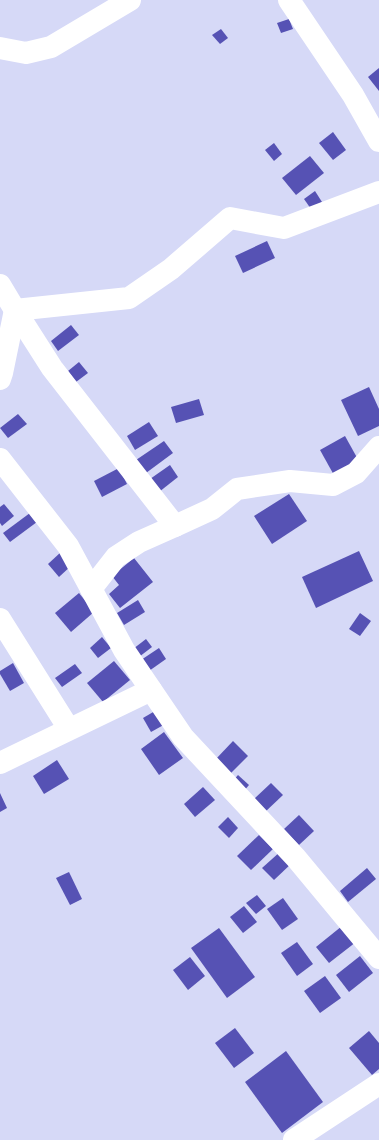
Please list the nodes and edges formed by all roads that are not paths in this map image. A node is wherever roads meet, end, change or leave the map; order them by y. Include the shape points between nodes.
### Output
1 (130, 0) edge
2 (289, 0) edge
3 (0, 48) edge
4 (379, 141) edge
5 (379, 192) edge
6 (0, 285) edge
7 (15, 310) junction
8 (0, 379) edge
9 (379, 447) edge
10 (0, 459) edge
11 (175, 526) junction
12 (91, 589) junction
13 (0, 619) edge
14 (151, 690) junction
15 (69, 729) junction
16 (0, 763) edge
17 (379, 958) edge
18 (379, 1084) edge
19 (294, 1140) edge

1 - 3 street via 51,47 26,54
2 - 4 street via 353,95
5 - 7 street via 284,228 230,218 171,269 129,298
6 - 7 street
7 - 8 street
7 - 11 street via 52,368
9 - 11 street via 356,473 333,485 290,481 237,489 212,509
10 - 12 street via 68,546
11 - 12 street via 139,542 116,557
12 - 14 street via 124,650
13 - 15 street
14 - 15 street
14 - 17 street via 183,737 296,858
15 - 16 street
18 - 19 street

